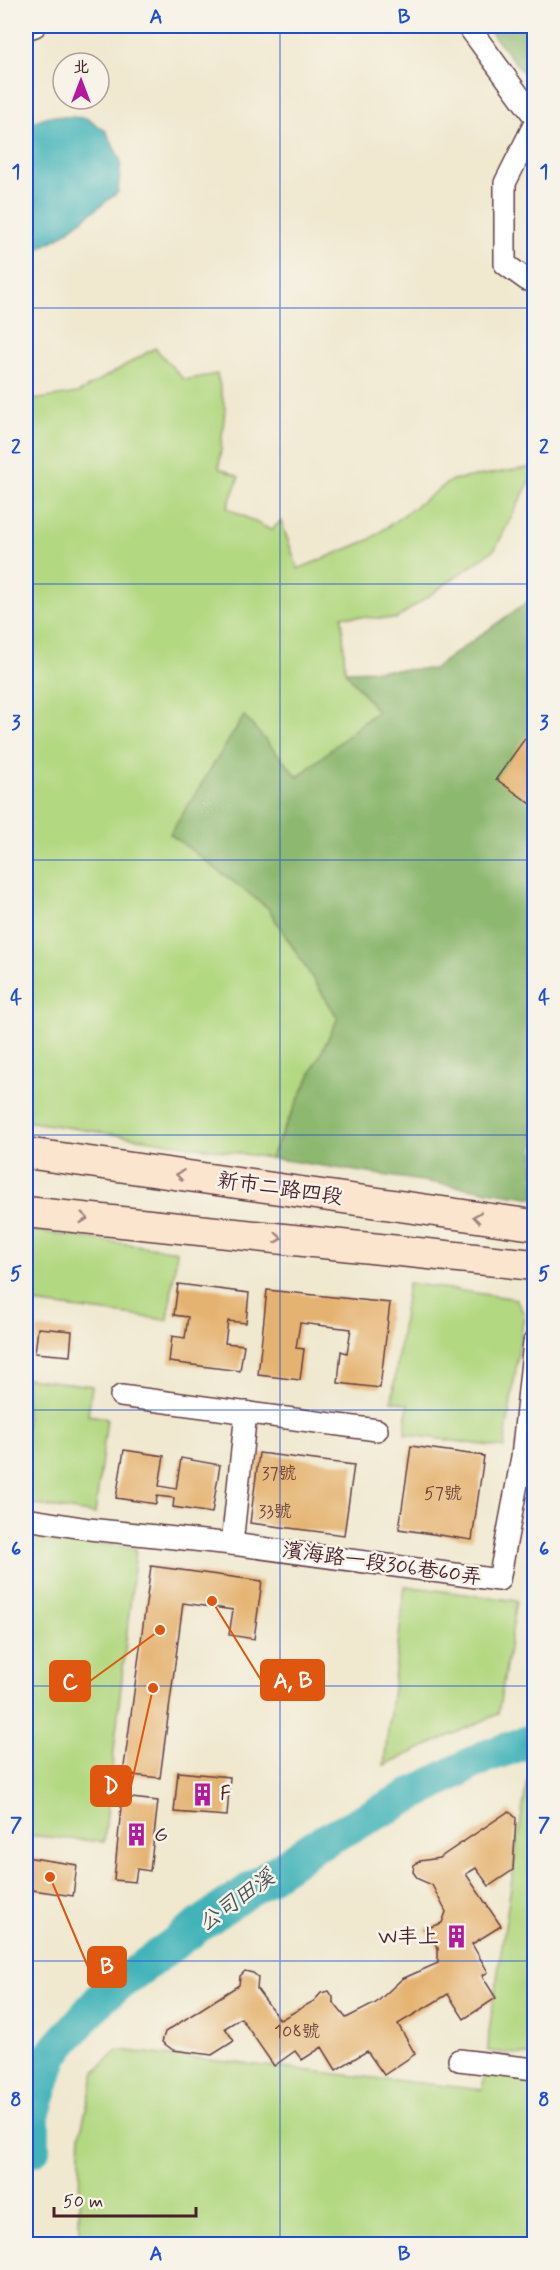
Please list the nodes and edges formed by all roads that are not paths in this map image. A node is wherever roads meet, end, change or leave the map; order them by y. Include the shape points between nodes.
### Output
1 (35, 26) edge
2 (468, 26) edge
3 (26, 29) edge
4 (534, 116) edge
5 (534, 125) edge
6 (534, 279) edge
7 (26, 1153) edge
8 (26, 1212) edge
9 (534, 1225) edge
10 (534, 1265) edge
11 (534, 1342) edge
12 (121, 1396) dead end
13 (246, 1412) junction
14 (377, 1430) dead end
15 (26, 1519) edge
16 (231, 1544) junction
17 (459, 2060) dead end
18 (534, 2069) edge

1 - 3 street
2 - 4 street
5 - 6 street via 506,183 505,264 527,280
9 -> 7 street, 新市二路四段
8 -> 10 street
11 - 16 street, 濱海路一段306巷60弄 via 522,1457 500,1580
12 - 13 street
13 - 14 street
13 - 16 street
15 - 16 street, 濱海路一段306巷60弄
17 - 18 street

